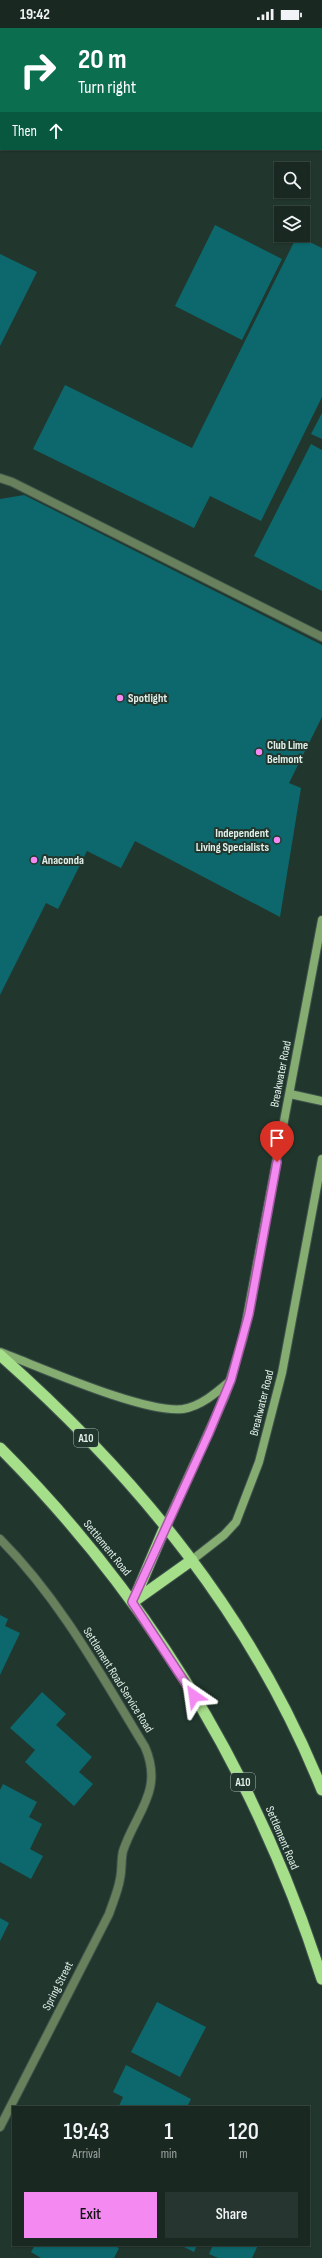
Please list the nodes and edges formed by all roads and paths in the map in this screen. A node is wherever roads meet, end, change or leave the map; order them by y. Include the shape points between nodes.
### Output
1 (0, 478) edge
2 (322, 638) edge
3 (322, 920) edge
4 (290, 1094) junction
5 (322, 1101) edge
6 (322, 1159) edge
7 (0, 1354) edge
8 (231, 1380) junction
9 (0, 1448) edge
10 (166, 1527) junction
11 (0, 1539) edge
12 (192, 1560) junction
13 (132, 1602) junction
14 (322, 1790) edge
15 (123, 1852) joint
16 (322, 1979) edge
17 (0, 2127) edge

1 - 2 street
3 - 4 main road, Breakwater Road
4 - 5 main road
4 - 8 main road, Breakwater Road via 249,1314
6 - 12 main road, Breakwater Road via 282,1373 259,1462 236,1522
7 - 8 main road via 123,1398 168,1408 183,1409 193,1406 210,1397
7 - 10 highway, A10 via 88,1439
8 - 10 main road, Breakwater Road
9 - 13 highway, Settlement Road / A10 via 70,1522
10 - 12 highway, A10
10 - 13 highway
11 - 15 street, Settlement Road Service Road via 58,1608 150,1758 150,1793
12 - 13 highway
12 - 14 highway, A10 via 243,1634 304,1746
13 - 16 highway, Settlement Road / A10 via 203,1710 252,1801 298,1910
15 - 17 street, Spring Street via 120,1880 109,1914

